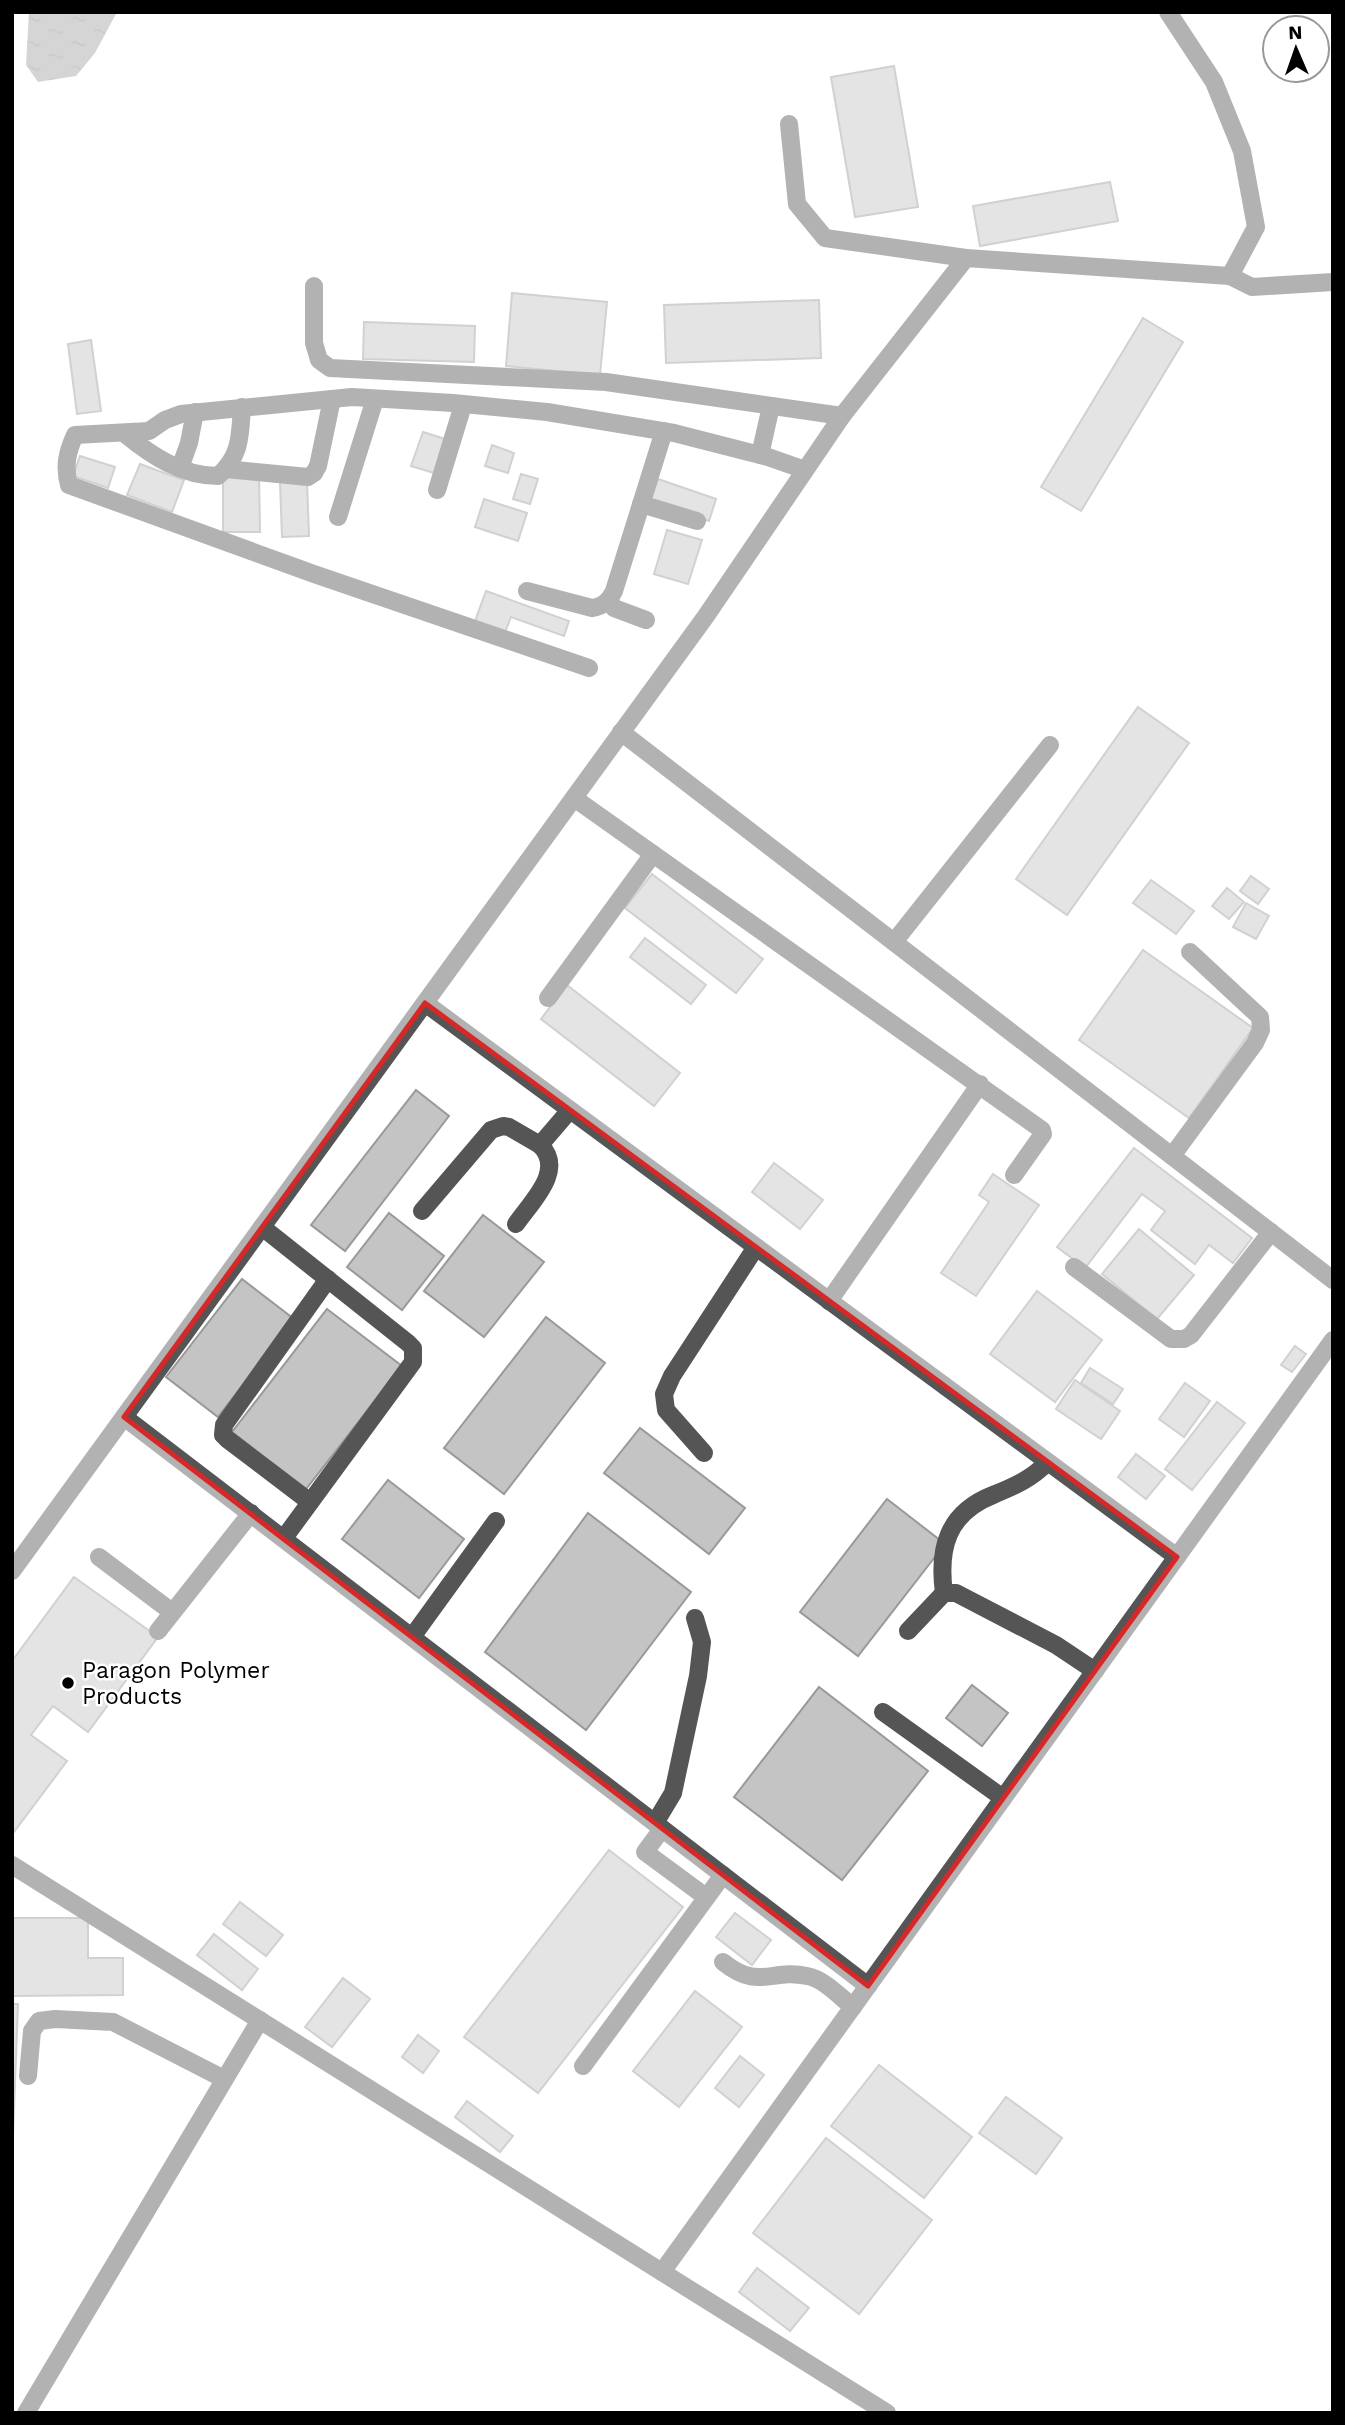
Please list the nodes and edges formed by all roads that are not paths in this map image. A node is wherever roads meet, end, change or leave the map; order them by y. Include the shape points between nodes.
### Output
1 (1168, 12) edge
2 (789, 124) dead end
3 (966, 258) junction
4 (1230, 276) junction
5 (1333, 282) edge
6 (314, 286) dead end
7 (375, 398) junction
8 (332, 399) junction
9 (463, 405) junction
10 (771, 406) junction
11 (242, 407) junction
12 (195, 412) junction
13 (842, 416) junction
14 (664, 431) junction
15 (125, 434) junction
16 (760, 455) junction
17 (180, 468) junction
18 (226, 469) junction
19 (805, 470) junction
20 (437, 490) dead end
21 (641, 504) junction
22 (338, 517) dead end
23 (698, 521) dead end
24 (527, 590) dead end
25 (609, 600) junction
26 (646, 620) dead end
27 (589, 668) dead end
28 (621, 732) junction
29 (1050, 745) dead end
30 (574, 798) junction
31 (653, 854) junction
32 (894, 942) junction
33 (1190, 952) dead end
34 (548, 998) dead end
35 (425, 1003) junction
36 (980, 1084) junction
37 (570, 1110) junction
38 (540, 1145) junction
39 (1172, 1156) junction
40 (1014, 1175) dead end
41 (422, 1211) dead end
42 (516, 1224) dead end
43 (262, 1227) junction
44 (1271, 1232) junction
45 (756, 1247) junction
46 (1074, 1267) dead end
47 (328, 1279) junction
48 (1333, 1280) edge
49 (829, 1301) junction
50 (1333, 1340) edge
51 (124, 1417) junction
52 (704, 1453) dead end
53 (1048, 1462) junction
54 (310, 1503) junction
55 (251, 1513) junction
56 (496, 1521) dead end
57 (284, 1538) junction
58 (99, 1557) dead end
59 (1177, 1557) junction
60 (12, 1571) edge
61 (944, 1593) junction
62 (172, 1612) junction
63 (695, 1618) dead end
64 (158, 1631) dead end
65 (908, 1631) dead end
66 (412, 1637) junction
67 (1095, 1671) junction
68 (883, 1712) dead end
69 (1003, 1798) junction
70 (659, 1826) junction
71 (704, 1860) junction
72 (12, 1865) edge
73 (723, 1875) junction
74 (687, 1883) junction
75 (706, 1898) junction
76 (723, 1962) dead end
77 (868, 1986) junction
78 (853, 2007) junction
79 (260, 2020) junction
80 (583, 2066) dead end
81 (28, 2076) dead end
82 (224, 2079) junction
83 (662, 2272) junction
84 (26, 2413) edge
85 (887, 2413) edge

1 - 4 street via 1214,82 1242,151 1256,227
2 - 3 street via 797,204 825,238
3 - 4 street
3 - 13 street
4 - 5 street via 1252,287
6 - 10 street via 314,343 319,360 330,368 606,382
7 - 8 street
7 - 9 street
7 - 22 street
8 - 11 street
8 - 18 street via 318,466 308,477
9 - 14 street via 547,412
9 - 20 street
10 - 13 street
10 - 16 street
11 - 12 street
11 - 18 street via 237,451
12 - 15 street
12 - 17 street
13 - 19 street
14 - 16 street
14 - 21 street
15 - 17 street via 158,460
15 - 27 street via 75,435 66,461 69,485
16 - 19 street
17 - 18 street via 199,476 218,476
19 - 28 street
21 - 23 street
21 - 25 street
24 - 25 street via 592,608
25 - 26 street via 614,608
28 - 30 street
28 - 32 street
29 - 32 street
30 - 31 street
30 - 35 street
31 - 34 street
31 - 36 street
32 - 39 street
33 - 39 street via 1260,1017 1261,1030
35 - 37 street
35 - 43 street
36 - 40 street via 1043,1131
36 - 49 street
37 - 38 street
37 - 45 street
38 - 41 street via 509,1127 491,1130
38 - 42 street via 550,1158 550,1170
39 - 44 street
43 - 47 street
43 - 51 street
44 - 46 street via 1184,1339 1171,1339
44 - 48 street
45 - 49 street
45 - 52 street via 664,1394 666,1410
47 - 54 street via 408,1343 415,1355
47 - 54 street via 222,1430 227,1439
49 - 53 street
50 - 59 street
51 - 55 street
51 - 60 street
53 - 59 street
53 - 61 street via 1034,1477 972,1506 957,1521 948,1533 943,1556
54 - 57 street
55 - 57 street
55 - 62 street
56 - 66 street
57 - 66 street
58 - 62 street
59 - 67 street
61 - 65 street
61 - 67 street via 956,1593 1056,1645
62 - 64 street
63 - 70 street via 702,1642 698,1676 673,1793
66 - 70 street
67 - 69 street
68 - 69 street
69 - 77 street
70 - 71 street
70 - 74 street via 645,1852
71 - 73 street
71 - 74 street
72 - 79 street
73 - 75 street
73 - 77 street
74 - 75 street
75 - 80 street
76 - 78 street via 738,1974 756,1979 806,1975
77 - 78 street
78 - 83 street
79 - 82 street
79 - 83 street
81 - 82 street via 32,2031 39,2021 55,2020 113,2022
82 - 84 street
83 - 85 street

